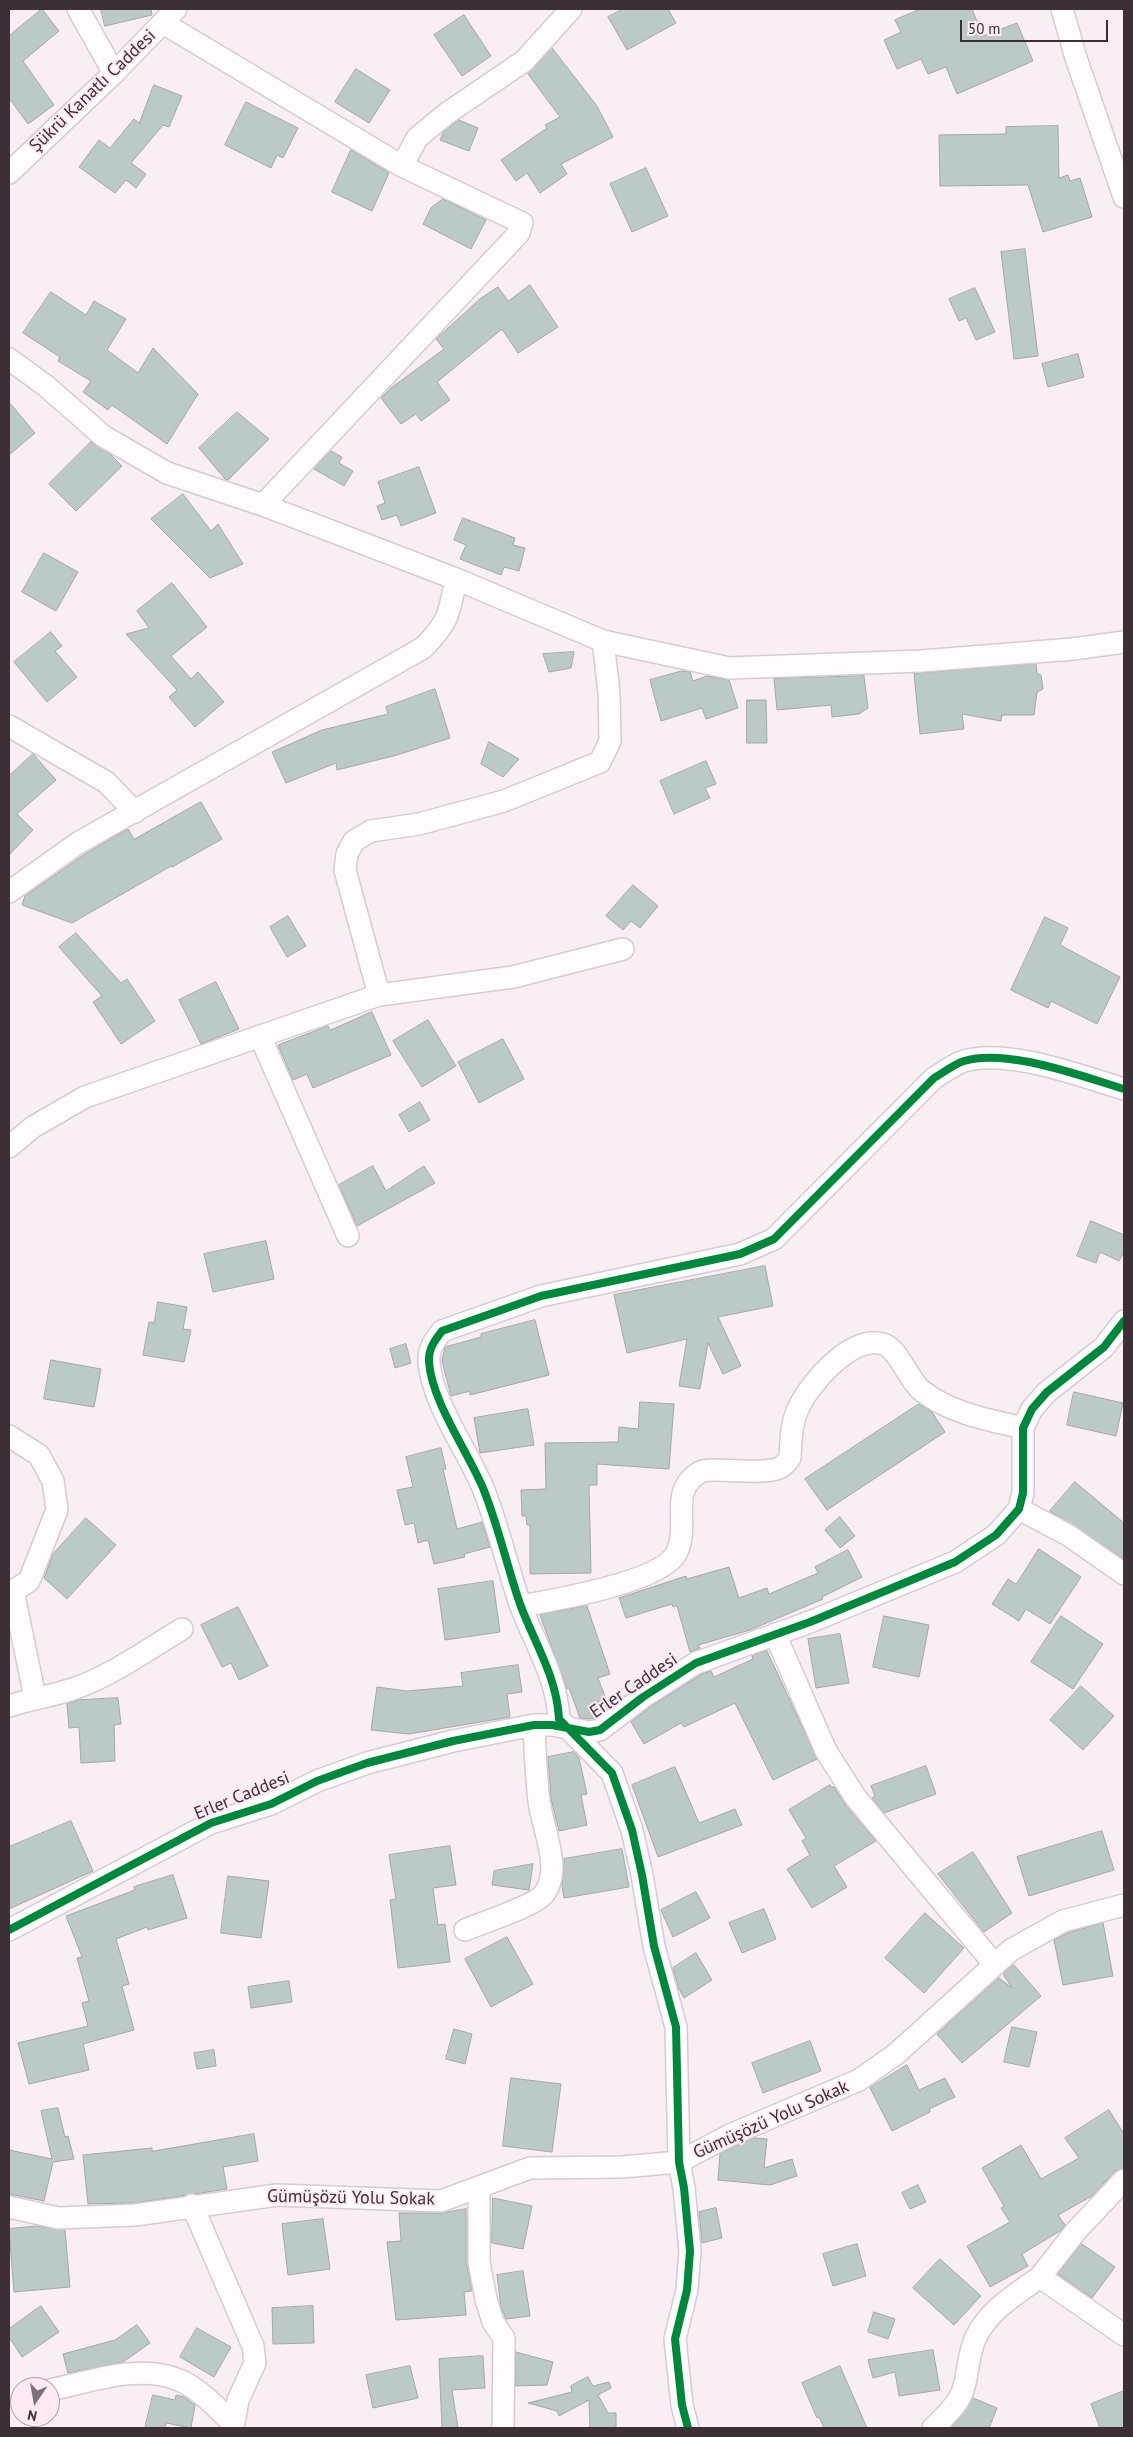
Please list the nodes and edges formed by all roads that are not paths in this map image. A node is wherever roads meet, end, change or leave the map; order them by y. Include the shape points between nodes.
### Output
1 (78, 9) edge
2 (571, 9) edge
3 (1062, 9) edge
4 (170, 16) edge
5 (114, 73) junction
6 (402, 166) junction
7 (9, 173) edge
8 (1124, 197) edge
9 (9, 359) edge
10 (263, 505) junction
11 (456, 579) junction
12 (603, 641) junction
13 (1124, 642) edge
14 (9, 726) edge
15 (134, 812) junction
16 (9, 892) edge
17 (622, 948) dead end
18 (379, 996) junction
19 (260, 1036) junction
20 (1124, 1089) edge
21 (9, 1147) edge
22 (348, 1236) dead end
23 (1124, 1321) edge
24 (1023, 1428) junction
25 (9, 1436) edge
26 (1019, 1509) junction
27 (1124, 1574) edge
28 (11, 1591) edge
29 (521, 1606) junction
30 (182, 1630) dead end
31 (775, 1634) junction
32 (35, 1697) junction
33 (9, 1706) edge
34 (534, 1725) junction
35 (566, 1728) junction
36 (1124, 1905) edge
37 (9, 1930) edge
38 (465, 1930) dead end
39 (994, 1964) junction
40 (679, 2162) junction
41 (1124, 2180) edge
42 (479, 2189) junction
43 (192, 2205) junction
44 (9, 2207) edge
45 (1040, 2277) junction
46 (1124, 2334) edge
47 (60, 2388) edge
48 (233, 2426) edge
49 (503, 2428) edge
50 (688, 2428) edge
51 (932, 2428) edge

1 - 5 street
2 - 6 street via 524,61 446,114 417,138
3 - 8 street
4 - 5 street, Şükrü Kanatlı Caddesi
4 - 6 street
5 - 7 street, Şükrü Kanatlı Caddesi
6 - 10 street via 522,223 519,233
9 - 10 street via 46,386 103,436 159,469
10 - 11 street
11 - 12 street
11 - 15 street via 449,616 423,648
12 - 13 street via 729,668 921,661
12 - 18 street via 610,741 600,762 504,801 419,824 371,831 354,842 347,854 345,870
14 - 15 street via 106,782
15 - 16 street via 78,843
17 - 18 street via 513,977
18 - 19 street
19 - 21 street via 85,1097 32,1127
19 - 22 street
20 - 29 street via 1080,1075 996,1056 963,1061 934,1078 774,1239 740,1254 541,1296 442,1331 432,1343 430,1352 432,1377 483,1488
23 - 24 street via 1104,1347 1046,1392
24 - 26 street via 1023,1493
24 - 29 street via 980,1418 946,1405 920,1389 894,1351 883,1344 866,1343 841,1356 808,1391 797,1410 790,1458 782,1468 770,1471 702,1471 686,1483 681,1494 682,1534 676,1553 665,1565 587,1594
25 - 28 street via 39,1455 53,1480 57,1510 29,1581
26 - 27 street via 1068,1535
26 - 31 street, Erler Caddesi via 996,1535 955,1562
28 - 32 street
29 - 35 street via 553,1684 559,1719
30 - 32 street via 80,1686
31 - 35 street, Erler Caddesi via 696,1663 600,1730 589,1732
31 - 39 street via 826,1751 856,1798
32 - 33 street
34 - 35 street, Erler Caddesi
34 - 37 street, Erler Caddesi via 453,1740 367,1763 317,1781 271,1804 211,1824
34 - 38 street via 539,1802 550,1855 551,1878 544,1893 531,1905
35 - 40 street via 612,1773 632,1830 654,1946 676,2027
36 - 39 street, Gümüşözü Yolu Sokak via 1063,1921 1011,1950
39 - 40 street, Gümüşözü Yolu Sokak via 896,2054 859,2080 730,2135
40 - 42 street, Gümüşözü Yolu Sokak via 622,2167 530,2168
40 - 50 street via 690,2251 687,2290 675,2339 682,2405
41 - 45 street via 1076,2231
42 - 43 street, Gümüşözü Yolu Sokak via 441,2201 278,2195
42 - 49 street via 479,2262 493,2322 504,2338
43 - 44 street, Gümüşözü Yolu Sokak via 135,2215 58,2218
43 - 48 street via 253,2346 255,2362 238,2400
45 - 46 street
45 - 51 street via 988,2317 970,2350 962,2394 953,2409
47 - 48 street via 130,2374 157,2374 179,2380 208,2400

